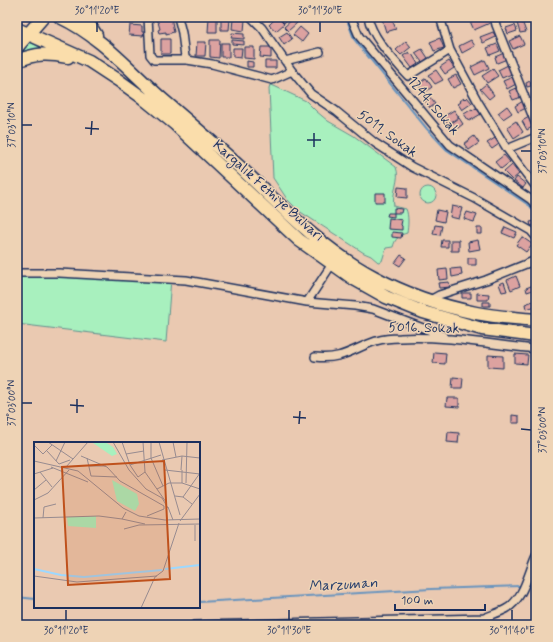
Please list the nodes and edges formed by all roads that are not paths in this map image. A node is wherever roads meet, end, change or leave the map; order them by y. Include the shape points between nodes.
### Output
1 (43, 17) edge
2 (60, 17) edge
3 (84, 17) edge
4 (148, 17) edge
5 (178, 17) edge
6 (251, 17) edge
7 (351, 17) edge
8 (368, 17) edge
9 (440, 17) edge
10 (494, 17) edge
11 (23, 32) edge
12 (100, 41) junction
13 (17, 47) edge
14 (450, 50) junction
15 (320, 52) dead end
16 (187, 60) junction
17 (17, 61) edge
18 (89, 61) junction
19 (285, 61) junction
20 (292, 72) junction
21 (536, 125) edge
22 (536, 138) edge
23 (507, 149) junction
24 (536, 187) edge
25 (536, 205) edge
26 (536, 238) edge
27 (536, 260) edge
28 (332, 264) junction
29 (17, 273) edge
30 (430, 300) junction
31 (307, 302) junction
32 (536, 320) edge
33 (536, 336) edge
34 (453, 340) junction
35 (536, 349) edge
36 (315, 357) dead end
37 (536, 556) edge
38 (484, 618) junction
39 (194, 625) edge
40 (472, 625) edge

1 - 11 highway
2 - 12 highway, Kargalık Fethiye Bulvarı
3 - 12 highway
4 - 16 street via 152,58 158,61
5 - 16 street via 184,57
6 - 19 street, 5011. Sokak
7 - 25 street, 1244. Sokak via 360,36 450,145
8 - 14 street via 385,49 408,76
9 - 14 street
10 - 21 street
11 - 13 highway
11 - 18 highway, Kargalık Fethiye Bulvarı
12 - 30 highway, Kargalık Fethiye Bulvarı via 318,239 374,277
14 - 23 street
15 - 19 street
16 - 20 street via 221,66 267,80
17 - 18 highway via 37,54
18 - 28 highway, Kargalık Fethiye Bulvarı via 175,124 299,240
19 - 20 street, 5011. Sokak
20 - 26 street, 5011. Sokak via 311,94 386,151 524,226
22 - 23 street
23 - 24 street
27 - 30 street
28 - 31 street
28 - 33 highway, Kargalık Fethiye Bulvarı via 386,297 423,312 482,329
29 - 31 street via 186,280
30 - 32 highway, Kargalık Fethiye Bulvarı via 477,313
31 - 34 street via 373,309
34 - 35 street, 5016. Sokak
34 - 36 street, 5016. Sokak via 427,337 377,340 338,356
37 - 38 street via 517,601
38 - 39 street
38 - 40 street

